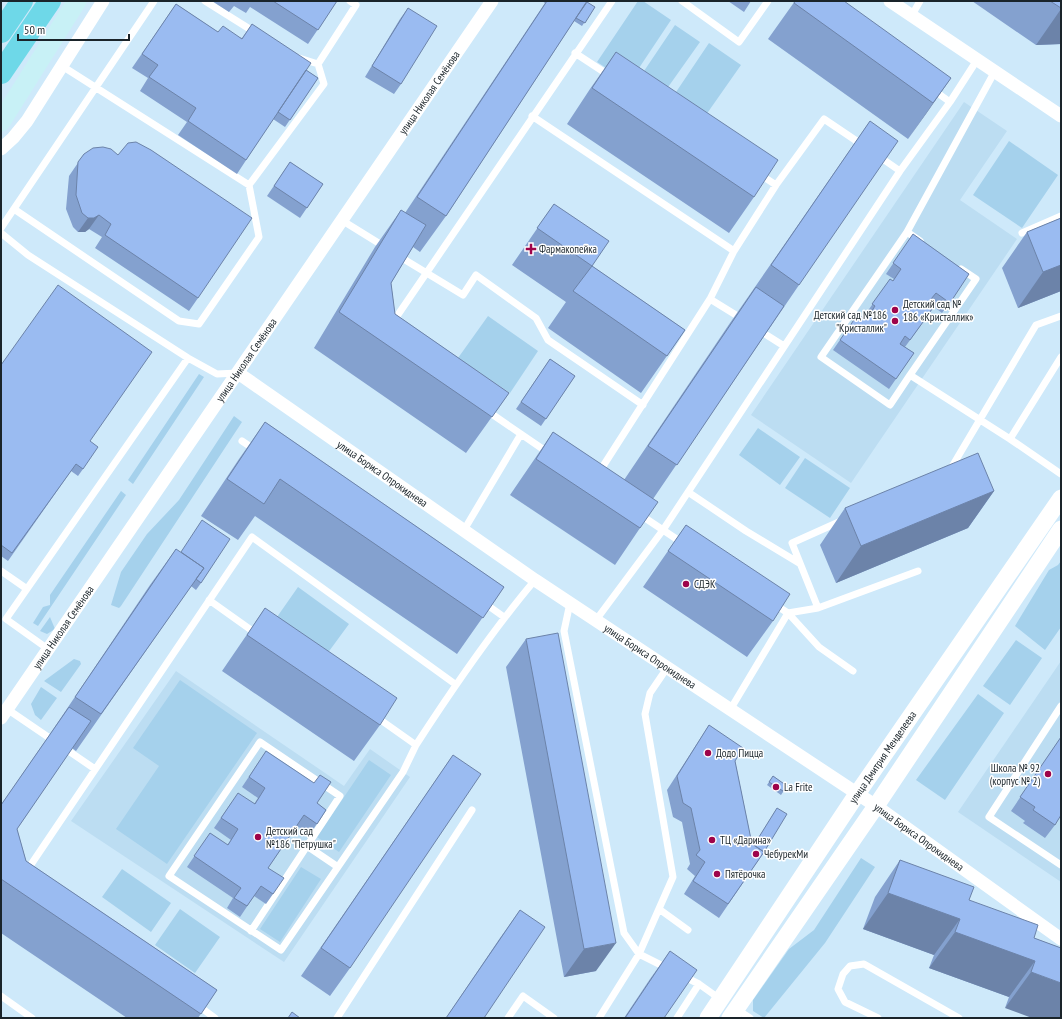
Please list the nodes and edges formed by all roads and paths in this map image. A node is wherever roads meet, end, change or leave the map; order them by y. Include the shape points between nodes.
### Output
1 (22, 1) edge
2 (50, 1) edge
3 (77, 1) edge
4 (103, 1) edge
5 (154, 1) edge
6 (205, 1) edge
7 (350, 1) edge
8 (492, 1) edge
9 (612, 1) edge
10 (682, 1) edge
11 (768, 1) edge
12 (890, 1) edge
13 (920, 1) edge
14 (912, 16) junction
15 (1, 32) edge
16 (262, 37) edge
17 (575, 53) junction
18 (294, 57) edge
19 (978, 60) junction
20 (318, 64) junction
21 (62, 66) junction
22 (995, 71) junction
23 (1, 73) edge
24 (614, 79) edge
25 (924, 84) edge
26 (95, 87) junction
27 (950, 102) junction
28 (532, 116) junction
29 (1061, 116) edge
30 (1, 122) edge
31 (1, 149) edge
32 (750, 168) edge
33 (900, 171) junction
34 (249, 185) junction
35 (776, 185) junction
36 (14, 209) junction
37 (1061, 216) edge
38 (343, 220) junction
39 (1, 228) edge
40 (1, 232) edge
41 (907, 232) junction
42 (1022, 233) dead end
43 (926, 245) edge
44 (734, 251) junction
45 (957, 266) edge
46 (427, 273) junction
47 (710, 299) junction
48 (1061, 316) edge
49 (391, 326) edge
50 (784, 346) junction
51 (1061, 357) edge
52 (188, 358) junction
53 (238, 373) junction
54 (910, 375) junction
55 (477, 404) edge
56 (643, 405) junction
57 (978, 420) junction
58 (521, 434) junction
59 (1010, 439) junction
60 (242, 441) dead end
61 (262, 454) edge
62 (554, 457) edge
63 (1061, 474) edge
64 (941, 476) edge
65 (593, 483) edge
66 (688, 492) junction
67 (1061, 498) edge
68 (631, 509) edge
69 (848, 518) edge
70 (1061, 529) edge
71 (464, 530) junction
72 (663, 530) junction
73 (689, 547) edge
74 (800, 563) junction
75 (1, 571) edge
76 (918, 571) dead end
77 (535, 580) junction
78 (27, 589) junction
79 (478, 599) edge
80 (767, 599) edge
81 (209, 600) junction
82 (570, 603) junction
83 (818, 608) junction
84 (788, 613) junction
85 (504, 616) junction
86 (596, 620) junction
87 (267, 641) edge
88 (48, 649) junction
89 (668, 668) junction
90 (853, 671) dead end
91 (455, 684) junction
92 (1061, 706) edge
93 (730, 710) junction
94 (4, 713) edge
95 (371, 713) edge
96 (416, 745) junction
97 (95, 768) junction
98 (857, 794) junction
99 (876, 806) junction
100 (472, 810) edge
101 (307, 846) junction
102 (1061, 865) edge
103 (338, 867) junction
104 (19, 881) edge
105 (659, 909) junction
106 (688, 930) dead end
107 (251, 931) junction
108 (1061, 939) edge
109 (639, 954) junction
110 (699, 984) junction
111 (1, 996) edge
112 (720, 999) junction
113 (189, 1000) edge
114 (733, 1013) edge
115 (32, 1018) edge
116 (215, 1018) edge
117 (337, 1018) edge
118 (508, 1018) edge
119 (554, 1018) edge
120 (599, 1018) edge
121 (677, 1018) edge
122 (708, 1018) edge
123 (750, 1018) edge
124 (878, 1018) edge
125 (959, 1018) edge

1 - 15 highway
2 - 23 highway
3 - 30 main road
4 - 21 street
5 - 26 lane
6 - 16 lane
7 - 20 lane via 356,5
8 - 38 street, улица Николая Семёнова
9 - 17 lane
10 - 11 lane via 739,42
12 - 14 street
13 - 14 lane
14 - 19 street
17 - 24 lane
17 - 28 lane
18 - 20 lane
19 - 22 street
19 - 27 lane
20 - 34 lane via 324,84
21 - 26 lane
21 - 31 street via 27,121
22 - 29 street
22 - 41 lane
25 - 27 lane
26 - 34 lane
26 - 36 lane
27 - 33 lane
28 - 44 lane
28 - 46 lane
32 - 35 lane
33 - 35 lane via 824,119
33 - 50 lane
34 - 36 lane via 259,237 199,324 179,321
35 - 44 lane
36 - 39 lane
37 - 42 lane
38 - 46 lane
38 - 53 street, улица Николая Семёнова
40 - 52 lane via 28,255
41 - 43 lane
41 - 54 lane via 821,357 890,405
44 - 47 lane
45 - 54 lane via 976,280
46 - 49 lane
46 - 56 lane via 463,295 476,275 536,318 548,340
47 - 50 lane
47 - 56 lane
48 - 57 lane via 1036,325
50 - 66 lane
51 - 59 lane
52 - 53 lane via 217,374
52 - 78 lane
53 - 71 street, улица Бориса Опрокиднева
53 - 88 street, улица Николая Семёнова
54 - 57 lane
55 - 58 lane
56 - 65 lane
57 - 59 lane
57 - 64 lane via 948,473
58 - 62 lane
58 - 71 lane
59 - 63 lane
60 - 61 lane
66 - 72 lane
66 - 74 lane
67 - 98 street, улица Дмитрия Менделеева
68 - 72 lane
69 - 74 lane via 792,543
70 - 99 street, улица Дмитрия Менделеева
71 - 77 street, улица Бориса Опрокиднева
72 - 73 lane
72 - 86 lane
74 - 83 lane
75 - 78 lane
76 - 83 lane
77 - 82 street, улица Бориса Опрокиднева
77 - 85 lane
78 - 88 lane via 6,619
79 - 85 lane
80 - 84 lane
81 - 87 lane
81 - 91 lane via 252,537
81 - 97 lane
82 - 86 street, улица Бориса Опрокиднева
82 - 109 lane via 564,631 565,639 624,933
83 - 84 lane
84 - 90 lane via 819,647
84 - 93 lane
85 - 91 lane
86 - 89 street, улица Бориса Опрокиднева
88 - 94 street, улица Николая Семёнова
89 - 93 street, улица Бориса Опрокиднева
89 - 105 lane via 650,692 644,714 673,877
91 - 96 lane
92 - 102 lane via 989,817
93 - 98 street, улица Бориса Опрокиднева
94 - 97 lane
95 - 96 lane
96 - 103 lane via 403,772
97 - 104 lane
98 - 99 street, улица Бориса Опрокиднева
98 - 112 street, улица Дмитрия Менделеева
99 - 108 street, улица Бориса Опрокиднева
99 - 114 street, улица Дмитрия Менделеева
100 - 117 lane
101 - 103 lane
101 - 107 lane
101 - 107 lane via 340,796 260,742 169,876
103 - 107 lane via 280,950
105 - 106 lane
105 - 109 lane
109 - 110 lane
109 - 120 lane
110 - 112 lane
110 - 121 lane
111 - 115 lane
112 - 122 street, улица Дмитрия Менделеева
113 - 116 lane
114 - 123 lane
118 - 119 lane via 523,996
124 - 125 lane via 845,1002 838,989 843,974 850,966 864,964

